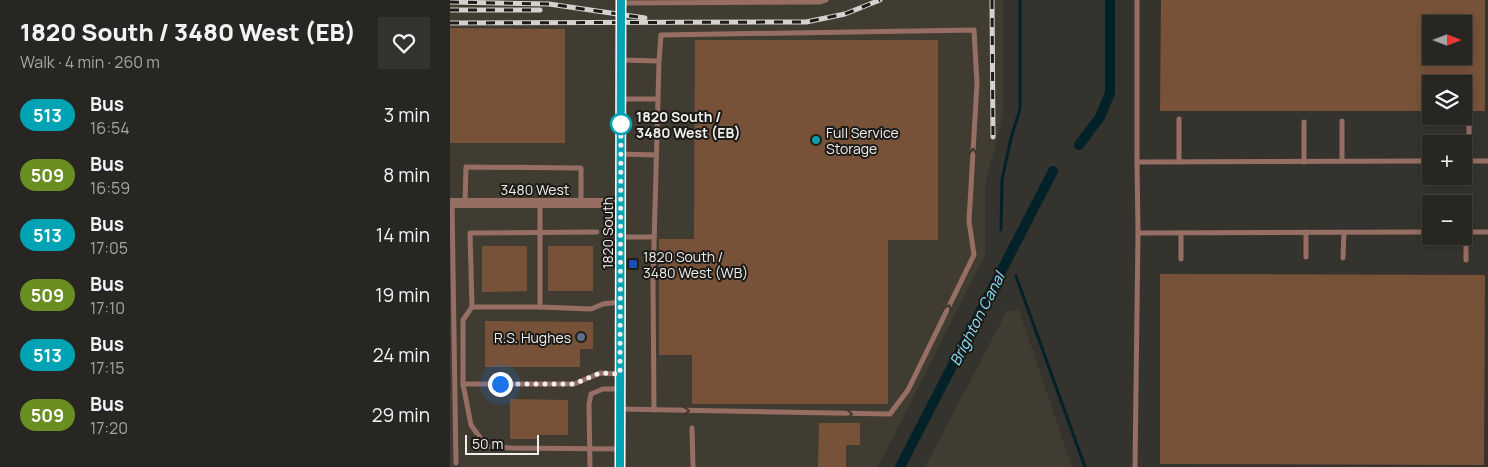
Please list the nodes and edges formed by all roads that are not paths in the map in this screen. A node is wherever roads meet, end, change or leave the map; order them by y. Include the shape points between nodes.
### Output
1 (826, 0) edge
2 (1137, 0) edge
3 (621, 1) edge
4 (621, 60) junction
5 (659, 61) junction
6 (621, 99) junction
7 (658, 99) junction
8 (1178, 119) dead end
9 (1342, 121) dead end
10 (1304, 122) dead end
11 (621, 154) junction
12 (656, 155) junction
13 (1342, 161) junction
14 (1422, 161) edge
15 (1472, 161) edge
16 (1488, 161) edge
17 (1137, 162) junction
18 (1179, 162) junction
19 (1304, 162) junction
20 (451, 203) edge
21 (465, 203) junction
22 (540, 203) junction
23 (581, 203) junction
24 (620, 204) junction
25 (597, 232) dead end
26 (1181, 232) junction
27 (1306, 232) junction
28 (1344, 232) junction
29 (1422, 232) edge
30 (1472, 232) edge
31 (1488, 232) edge
32 (540, 233) junction
33 (1138, 233) junction
34 (451, 237) edge
35 (620, 237) junction
36 (654, 237) junction
37 (1465, 245) edge
38 (1306, 257) dead end
39 (1343, 258) dead end
40 (1181, 259) dead end
41 (1466, 260) dead end
42 (620, 302) junction
43 (472, 307) junction
44 (540, 307) junction
45 (620, 374) junction
46 (464, 384) junction
47 (620, 389) junction
48 (620, 409) junction
49 (654, 410) junction
50 (692, 428) dead end
51 (590, 448) junction
52 (620, 448) junction
53 (456, 463) dead end
54 (590, 467) edge
55 (620, 467) edge
56 (693, 467) edge
57 (1136, 467) edge

1 - 3 lane
2 - 17 lane
3 - 4 street, 1820 South
4 - 5 lane
4 - 6 street, 1820 South
5 - 7 lane
49 -> 5 lane via 890,414 908,390 974,255 969,221 977,83 974,30 661,35
6 - 7 lane
6 - 11 street, 1820 South
7 - 12 lane
8 - 18 lane
9 - 13 lane
10 - 19 lane
11 - 12 lane
11 - 24 street, 1820 South
12 - 36 lane
13 - 14 lane
13 - 19 lane
15 - 16 lane
17 - 18 lane
17 - 33 lane
18 - 19 lane
20 - 21 street, 3480 West
20 - 34 lane
21 - 22 street, 3480 West
21 - 23 lane via 466,167 484,167 582,168
22 - 23 street, 3480 West
22 - 32 lane
23 - 24 street, 3480 West
24 - 35 street, 1820 South
25 - 32 lane
26 - 27 lane
26 - 33 lane
26 - 40 lane
27 - 28 lane
27 - 38 lane
28 - 29 lane
28 - 39 lane
30 - 31 lane
32 - 43 lane via 470,233
32 - 44 lane
33 - 57 lane
34 - 53 lane
35 - 36 lane
35 - 42 street, 1820 South
36 - 49 lane
37 - 41 lane
42 - 44 lane via 592,309
42 - 45 street, 1820 South
43 - 44 lane
43 - 46 lane via 464,320
45 - 46 lane via 600,373 574,384
45 - 47 street, 1820 South
46 - 51 lane via 471,425 486,446
47 - 48 street, 1820 South
47 - 51 lane via 603,389 591,394
48 - 49 lane
48 - 52 street, 1820 South
50 - 56 lane
51 - 52 lane
51 - 54 lane
52 - 55 street, 1820 South

